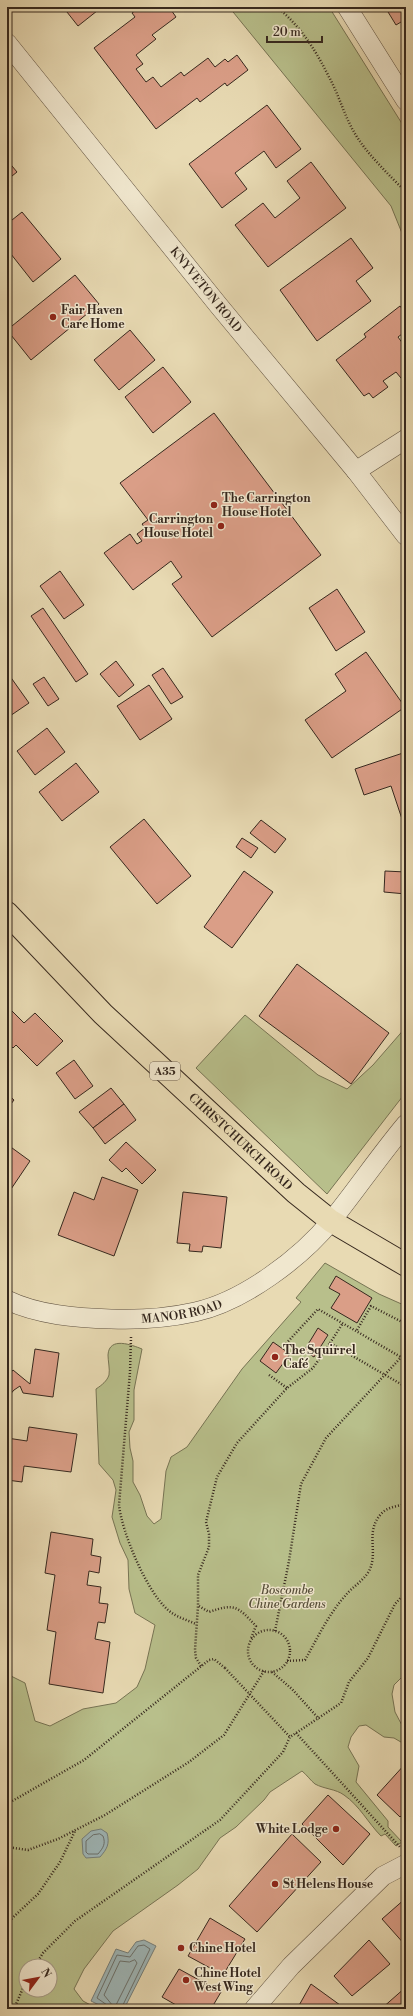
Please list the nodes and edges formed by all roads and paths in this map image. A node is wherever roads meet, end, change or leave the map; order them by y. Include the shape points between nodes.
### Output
1 (277, 7) edge
2 (347, 7) edge
3 (7, 43) edge
4 (406, 102) edge
5 (406, 192) edge
6 (406, 439) edge
7 (356, 471) junction
8 (406, 536) edge
9 (7, 913) edge
10 (406, 1124) edge
11 (331, 1221) junction
12 (406, 1265) edge
13 (7, 1300) edge
14 (132, 1320) junction
15 (344, 1323) junction
16 (406, 1324) edge
17 (356, 1330) junction
18 (330, 1343) junction
19 (282, 1348) dead end
20 (406, 1352) edge
21 (402, 1357) junction
22 (406, 1360) edge
23 (387, 1374) junction
24 (269, 1375) dead end
25 (406, 1387) edge
26 (287, 1388) junction
27 (406, 1504) edge
28 (406, 1592) edge
29 (198, 1606) junction
30 (196, 1624) junction
31 (275, 1631) junction
32 (250, 1640) junction
33 (287, 1662) junction
34 (201, 1666) junction
35 (264, 1671) junction
36 (272, 1672) junction
37 (319, 1719) junction
38 (296, 1734) junction
39 (290, 1737) junction
40 (7, 1804) edge
41 (75, 1830) junction
42 (7, 1848) edge
43 (403, 1856) edge
44 (7, 1923) edge
45 (40, 1958) edge
46 (19, 1998) edge
47 (14, 2009) edge
48 (254, 2009) edge

1 - 5 path via 294,21 310,42 330,77 355,134
2 - 4 street
3 - 7 street, KNYVETON ROAD
6 - 7 street
7 - 8 street, KNYVETON ROAD
9 - 11 main road, CHRISTCHURCH ROAD / A35 via 103,1014 296,1193
10 - 11 street
11 - 12 main road, CHRISTCHURCH ROAD / A35
11 - 14 street, MANOR ROAD via 299,1254 278,1270 223,1302 195,1312
13 - 14 street, MANOR ROAD via 54,1314
14 - 30 path via 119,1497 121,1522 130,1546 160,1601 178,1616
15 - 17 path
15 - 18 path
15 - 19 path via 318,1309
16 - 17 path via 371,1306
17 - 21 path
18 - 23 path
18 - 26 path via 313,1368
20 - 21 path
21 - 22 path
21 - 23 path
23 - 25 path
23 - 31 path via 326,1438 300,1484 289,1561
24 - 26 path
26 - 29 path via 237,1443 217,1477 206,1522 209,1547 198,1575
27 - 33 path via 381,1513 372,1532 373,1553 370,1570 332,1612 305,1660
28 - 37 path via 395,1604 368,1658 348,1682 341,1703
29 - 30 path
29 - 32 path via 209,1612 228,1606 241,1609 256,1626
30 - 34 path via 195,1650
31 - 32 path via 258,1632
31 - 33 path via 281,1634 288,1644 290,1654
32 - 35 path via 250,1659 253,1665
33 - 36 path via 282,1668
34 - 39 path, bridge via 214,1659
34 - 40 path via 84,1760
35 - 36 path
35 - 41 path via 224,1735 189,1762
36 - 37 path via 292,1689
37 - 38 path
38 - 39 path
38 - 43 path
39 - 45 path via 283,1752 220,1820 74,1920
41 - 42 path via 28,1850
41 - 44 path via 60,1862 38,1894
43 - 48 street via 291,1966
46 - 47 path

